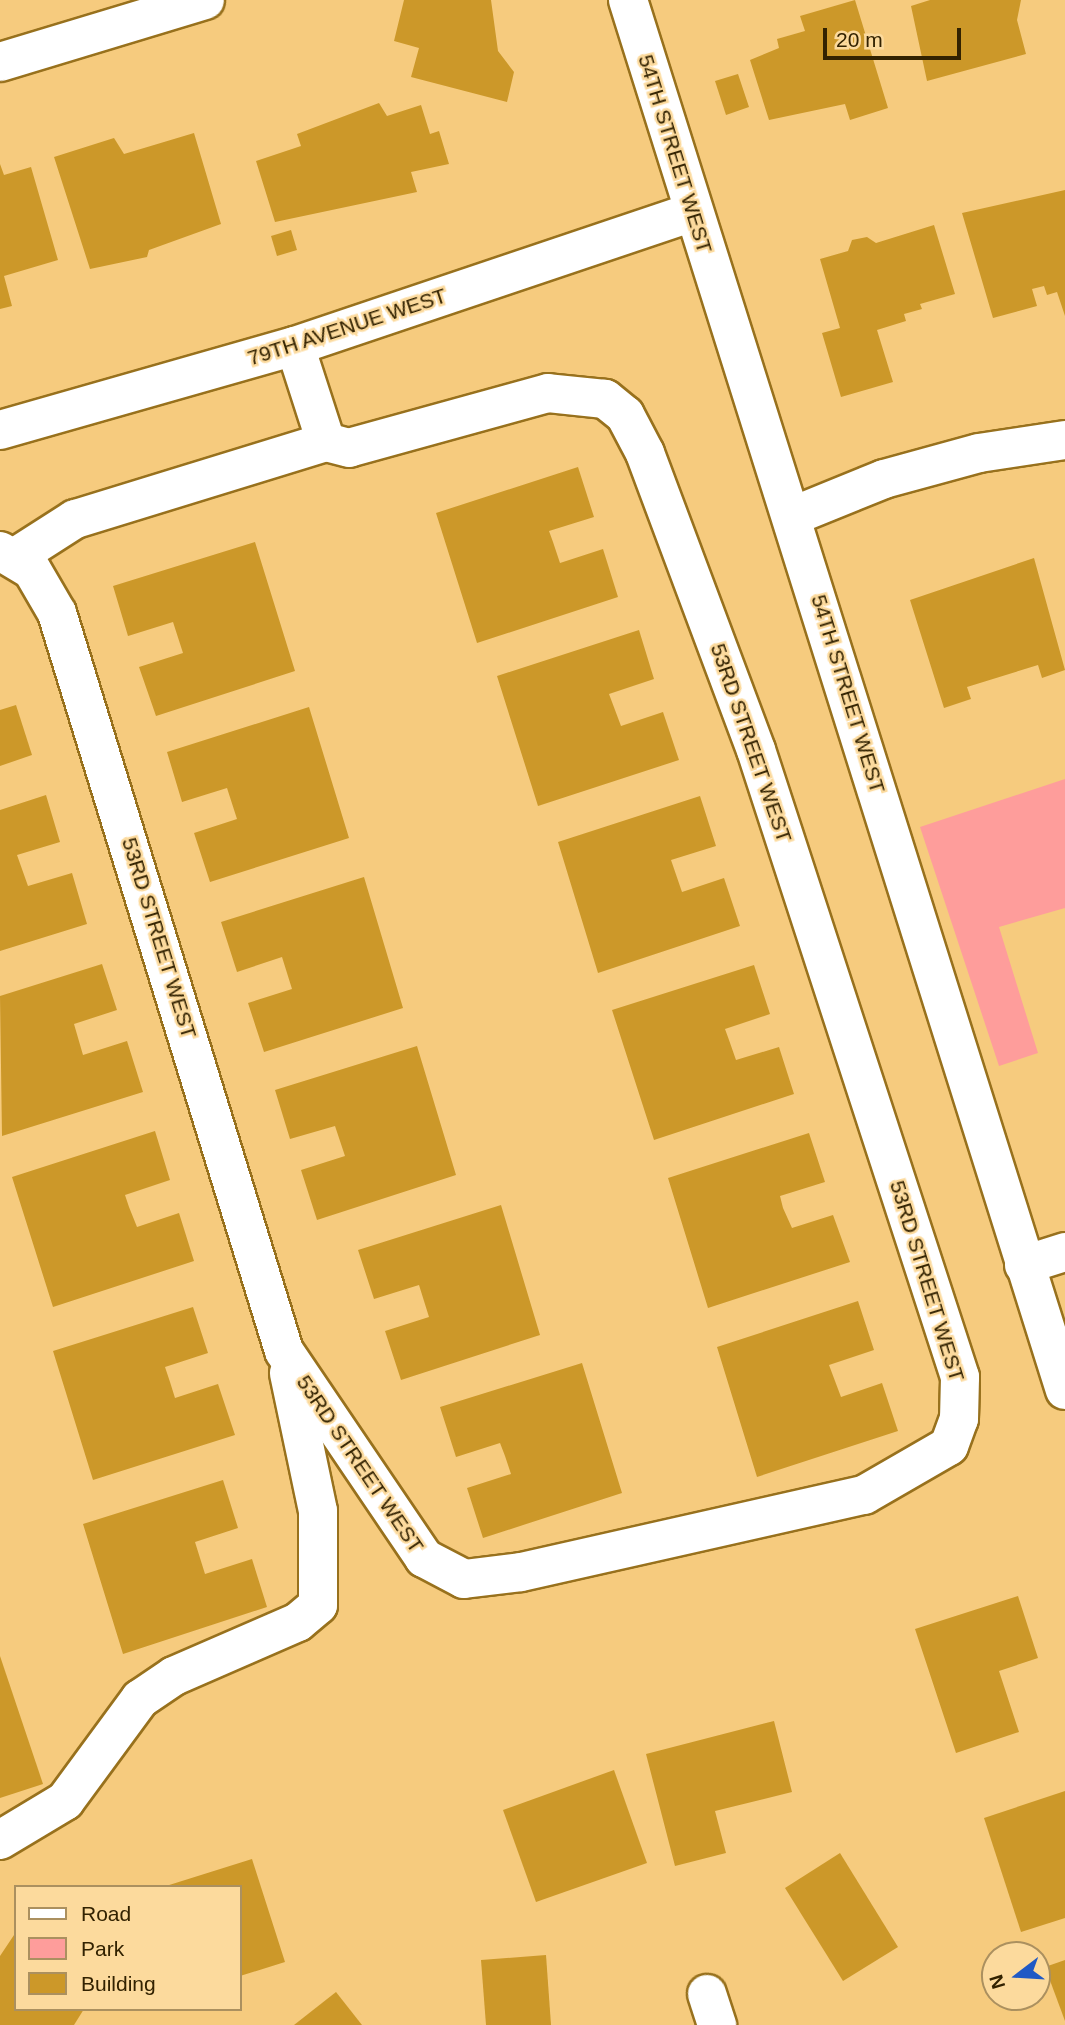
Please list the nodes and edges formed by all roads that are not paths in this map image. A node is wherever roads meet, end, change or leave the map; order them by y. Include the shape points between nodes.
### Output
1 (205, 0) edge
2 (628, 0) edge
3 (0, 62) edge
4 (691, 213) junction
5 (295, 346) junction
6 (0, 430) edge
7 (1065, 440) edge
8 (326, 442) junction
9 (793, 516) junction
10 (7, 554) edge
11 (1065, 1252) edge
12 (1024, 1265) junction
13 (284, 1351) junction
14 (1065, 1390) edge
15 (0, 1840) edge

1 - 3 street
2 - 4 street, 54TH STREET WEST
4 - 5 street, 79TH AVENUE WEST
4 - 9 street, 54TH STREET WEST
5 - 6 street, 79TH AVENUE WEST
5 - 8 street
7 - 9 street via 908,473
8 - 10 street, 53RD STREET WEST via 75,519
8 - 13 street, 53RD STREET WEST via 349,448 548,393 605,399 625,415 645,453 756,750 960,1377 961,1403 949,1446 864,1495 464,1579 424,1558
9 - 12 street, 54TH STREET WEST
10 - 13 street, 53RD STREET WEST via 32,570 57,613
11 - 12 street
12 - 14 street, 54TH STREET WEST
13 - 15 street via 318,1511 318,1605 298,1622 174,1676 140,1699 65,1801

